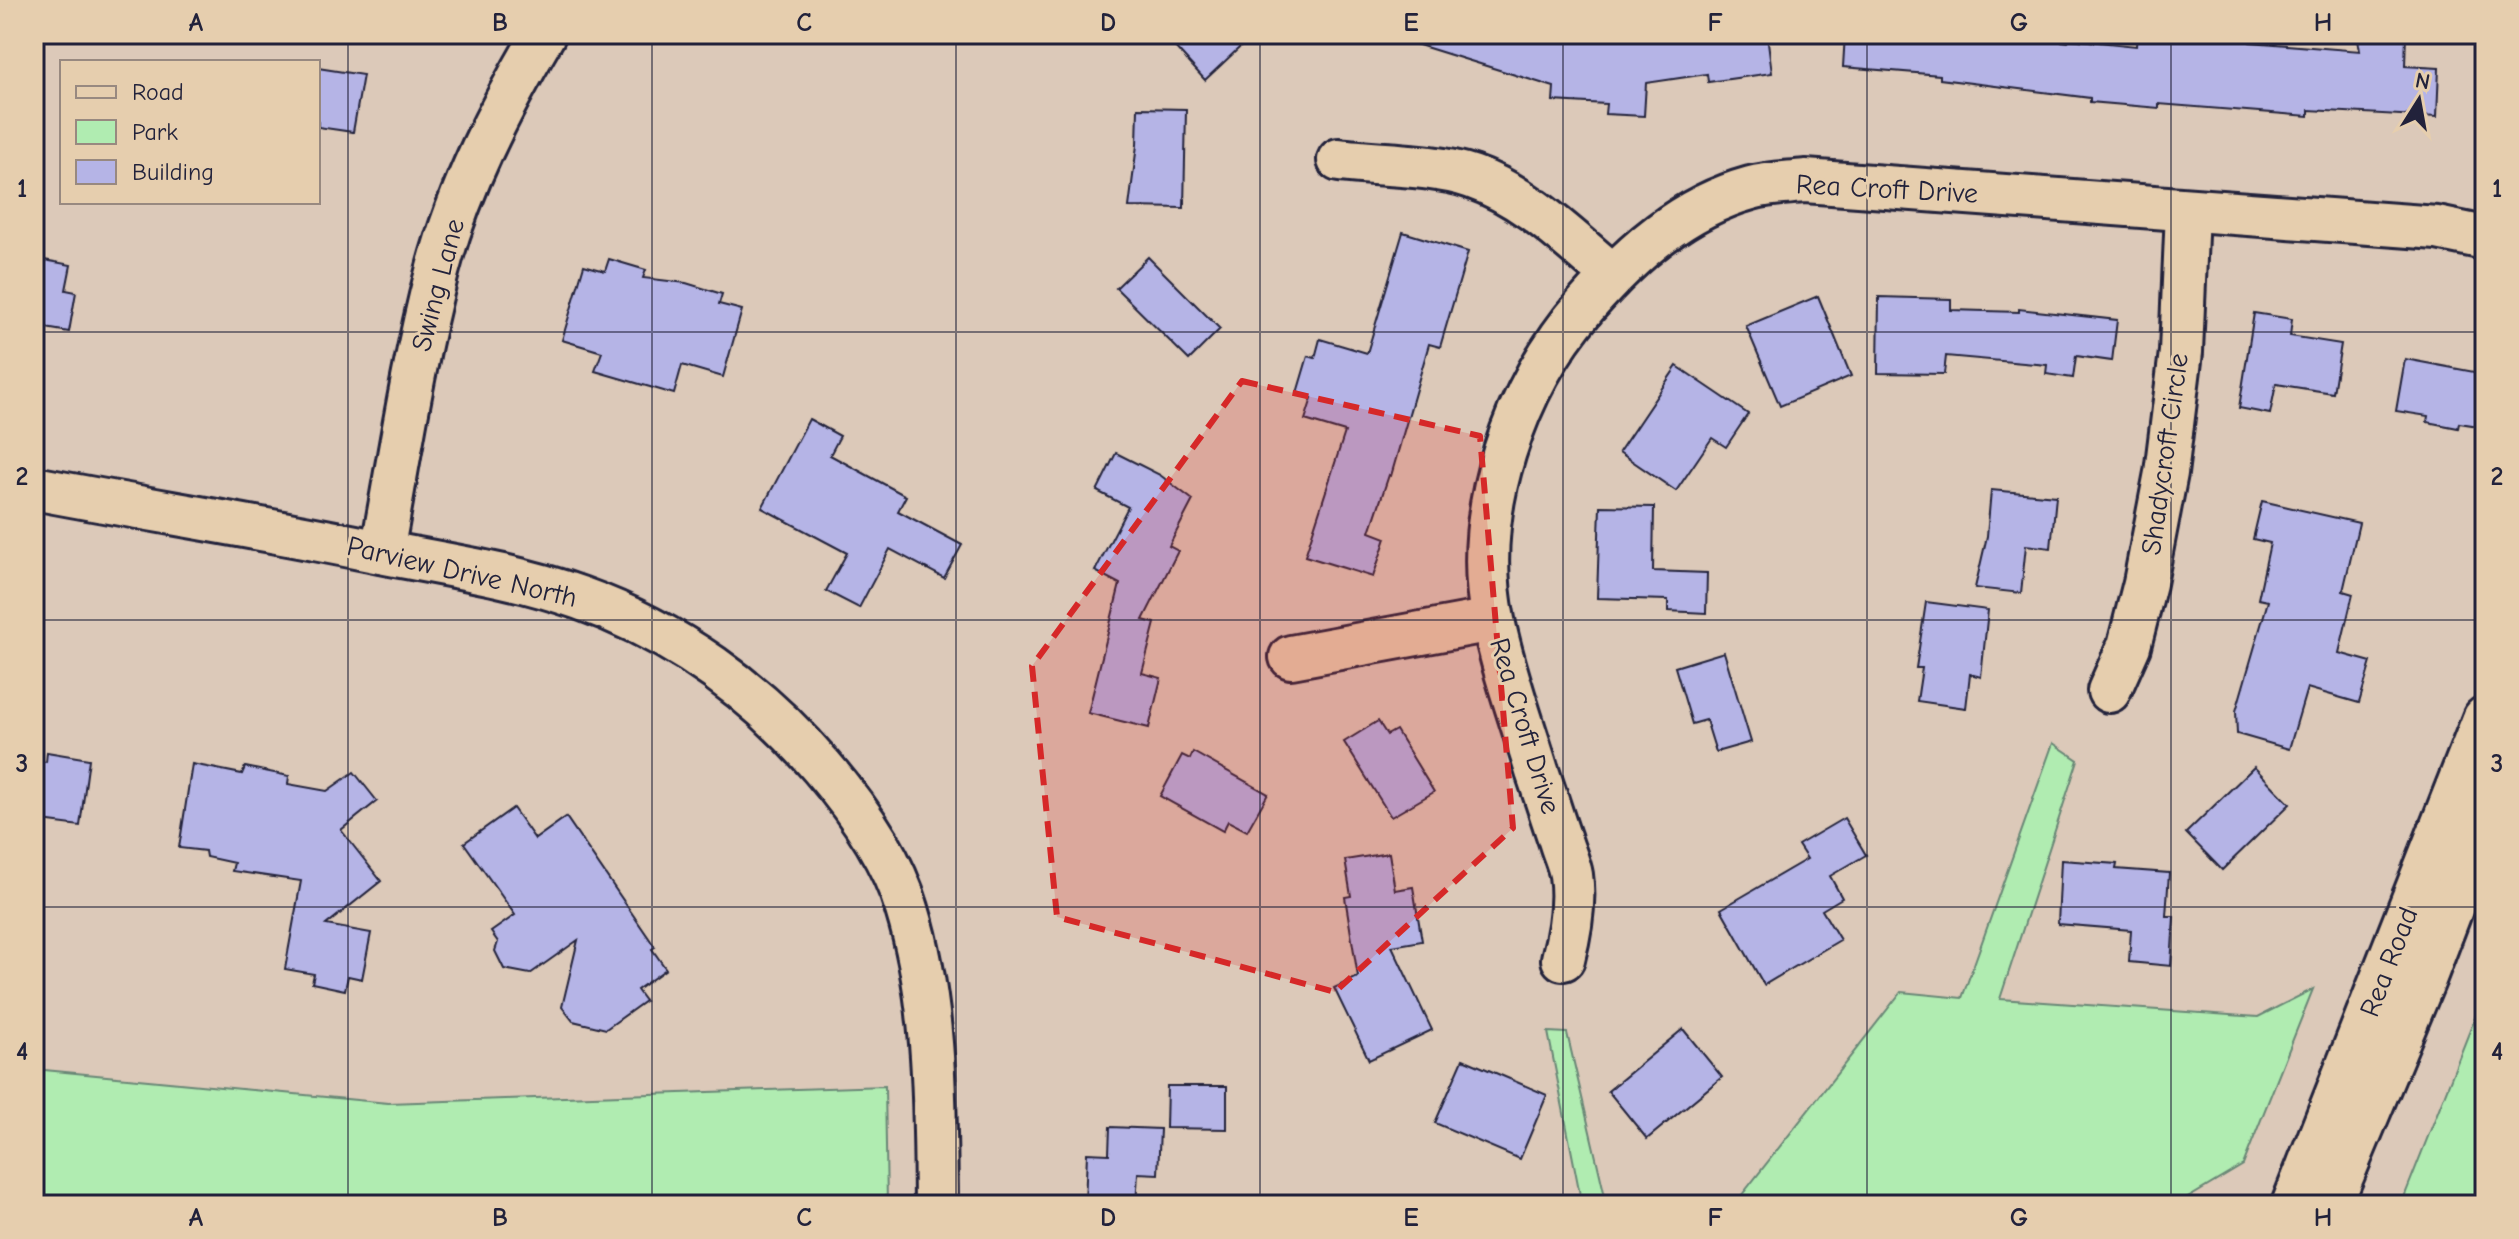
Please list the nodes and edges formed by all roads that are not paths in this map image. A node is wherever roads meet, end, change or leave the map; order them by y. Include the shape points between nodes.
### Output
1 (544, 34) edge
2 (1339, 160) dead end
3 (2187, 211) junction
4 (2485, 238) edge
5 (1612, 275) junction
6 (34, 488) edge
7 (382, 552) junction
8 (1492, 620) junction
9 (1291, 657) dead end
10 (2109, 691) dead end
11 (2485, 719) edge
12 (2485, 817) edge
13 (1563, 959) dead end
14 (936, 1205) edge
15 (2294, 1205) edge
16 (2329, 1205) edge

1 - 7 street, Swing Lane via 480,153 451,227 437,272
2 - 5 street via 1472,177 1532,208
3 - 4 street, Rea Croft Drive via 2437,228
3 - 5 street, Rea Croft Drive via 1793,182 1730,194 1684,215
3 - 10 street, Shadycroft Circle via 2181,352 2166,473 2129,646
5 - 8 street, Rea Croft Drive via 1540,372 1505,449 1491,510
6 - 7 street, Parview Drive North
7 - 14 street, Parview Drive North via 579,597 635,621 703,659 762,704 838,786 894,874 922,970 933,1074
8 - 9 street
8 - 13 street, Rea Croft Drive via 1571,875 1571,926
11 - 15 main road, Rea Road
12 - 16 main road, Rea Road

